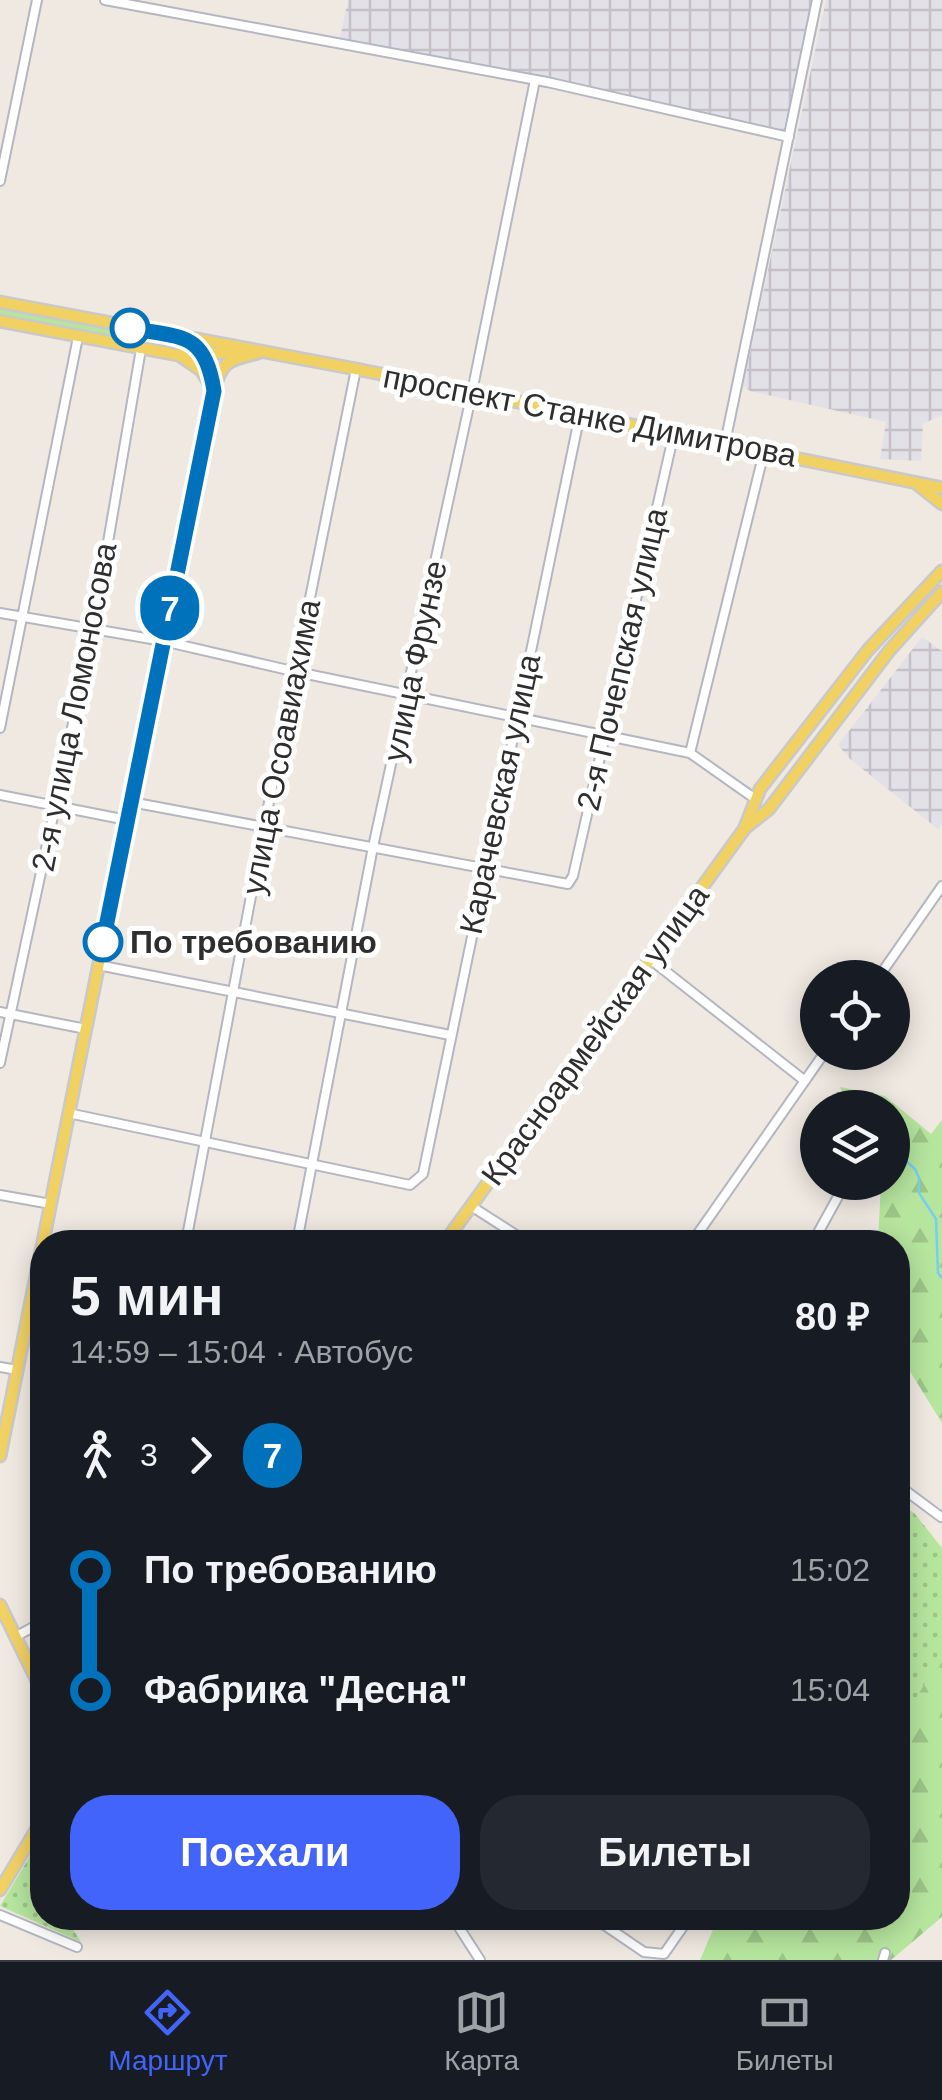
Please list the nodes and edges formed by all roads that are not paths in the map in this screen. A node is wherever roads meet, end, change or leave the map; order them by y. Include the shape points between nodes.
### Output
1 (36, 0) edge
2 (105, 0) edge
3 (816, 0) edge
4 (536, 80) junction
5 (789, 137) junction
6 (0, 182) edge
7 (0, 302) edge
8 (0, 320) edge
9 (78, 337) junction
10 (182, 338) junction
11 (141, 349) junction
12 (264, 351) junction
13 (204, 354) junction
14 (178, 355) junction
15 (356, 369) junction
16 (214, 391) junction
17 (472, 392) junction
18 (580, 414) junction
19 (674, 432) junction
20 (726, 443) junction
21 (764, 452) junction
22 (916, 484) junction
23 (942, 488) edge
24 (942, 504) edge
25 (942, 571) edge
26 (942, 592) edge
27 (0, 612) edge
28 (22, 617) junction
29 (92, 630) junction
30 (164, 641) junction
31 (296, 672) junction
32 (408, 694) junction
33 (515, 715) junction
34 (0, 728) edge
35 (604, 733) junction
36 (690, 754) junction
37 (0, 795) edge
38 (754, 798) junction
39 (131, 802) junction
40 (55, 806) junction
41 (128, 820) junction
42 (264, 827) junction
43 (744, 828) junction
44 (374, 847) junction
45 (484, 869) junction
46 (942, 886) edge
47 (650, 959) junction
48 (891, 960) edge
49 (98, 965) junction
50 (233, 992) junction
51 (342, 1012) junction
52 (5, 1013) edge
53 (86, 1029) junction
54 (450, 1035) junction
55 (0, 1063) edge
56 (813, 1070) edge
57 (805, 1082) junction
58 (68, 1114) junction
59 (204, 1142) junction
60 (313, 1166) junction
61 (0, 1195) edge
62 (836, 1200) edge
63 (51, 1204) junction
64 (471, 1206) junction
65 (46, 1230) edge
66 (188, 1230) edge
67 (300, 1230) edge
68 (454, 1230) edge
69 (508, 1230) edge
70 (700, 1230) edge
71 (819, 1230) edge
72 (30, 1313) edge
73 (0, 1367) edge
74 (17, 1370) junction
75 (0, 1456) edge
76 (910, 1494) edge
77 (941, 1517) edge
78 (0, 1605) edge
79 (30, 1630) edge
80 (14, 1638) junction
81 (30, 1668) edge
82 (30, 1840) edge
83 (0, 1890) edge
84 (0, 1915) edge
85 (30, 1927) edge
86 (36, 1930) edge
87 (461, 1930) edge
88 (612, 1930) edge
89 (681, 1930) edge
90 (77, 1947) dead end
91 (480, 1960) edge

1 - 6 street
2 - 4 street
3 - 5 street
4 - 5 street
4 - 17 street, улица Фрунзе
5 - 20 street
7 - 10 main road, проспект Станке Димитрова
8 - 9 main road, проспект Станке Димитрова
9 - 11 main road, проспект Станке Димитрова
9 - 28 street
10 - 12 main road, проспект Станке Димитрова
10 - 13 main road
11 - 14 main road, проспект Станке Димитрова
11 - 29 street, 2-я улица Ломоносова
12 - 13 main road, проспект Станке Димитрова
12 - 15 main road, проспект Станке Димитрова
12 - 16 main road via 228,362
13 - 14 main road, проспект Станке Димитрова
13 - 16 main road
14 - 16 main road via 202,370
15 - 17 main road, проспект Станке Димитрова
15 - 31 street, улица Осоавиахима
16 - 30 main road
17 - 18 main road, проспект Станке Димитрова
17 - 32 street, улица Фрунзе
18 - 19 main road, проспект Станке Димитрова
18 - 33 street, Карачевская улица
19 - 20 main road, проспект Станке Димитрова
19 - 35 street, 2-я Почепская улица
20 - 21 main road, проспект Станке Димитрова
21 - 22 main road, проспект Станке Димитрова
21 - 36 street
22 - 23 main road, проспект Станке Димитрова
22 - 24 main road, проспект Станке Димитрова
25 - 38 main road via 868,650
26 - 43 main road via 769,809
27 - 28 street
28 - 29 street
28 - 34 street
29 - 30 street
29 - 40 street, 2-я улица Ломоносова
30 - 31 street
30 - 39 main road
31 - 32 street
31 - 42 street, улица Осоавиахима
32 - 33 street
32 - 44 street, улица Фрунзе
33 - 35 street
33 - 45 street, Карачевская улица
35 - 36 street
35 - 45 street, 2-я Почепская улица via 568,884
36 - 38 street
37 - 40 street
38 - 43 main road
39 - 41 main road
39 - 42 street
40 - 41 street
40 - 52 street, 2-я улица Ломоносова
41 - 49 main road
42 - 44 street
42 - 50 street, улица Осоавиахима
43 - 47 main road, Красноармейская улица
44 - 45 street
44 - 51 street, улица Фрунзе
45 - 54 street, Карачевская улица
46 - 48 street
47 - 57 street
47 - 64 main road, Красноармейская улица
49 - 50 street
49 - 53 main road
50 - 51 street
50 - 59 street, улица Осоавиахима
51 - 54 street
51 - 60 street, улица Фрунзе
52 - 53 street
52 - 55 street, 2-я улица Ломоносова
53 - 58 main road
54 - 60 street, Карачевская улица via 422,1174 410,1185
56 - 57 street
57 - 70 street
58 - 59 street
58 - 63 main road
59 - 60 street
59 - 66 street, улица Осоавиахима
60 - 67 street, улица Фрунзе
61 - 63 street
62 - 71 street
63 - 65 main road
64 - 68 main road, Красноармейская улица
64 - 69 street
72 - 74 main road
73 - 74 street
74 - 75 main road
76 - 77 street
78 - 80 main road
79 - 80 street
80 - 81 main road
82 - 83 main road
84 - 85 street
86 - 90 street
87 - 91 street
88 - 89 street via 644,1952 664,1954

